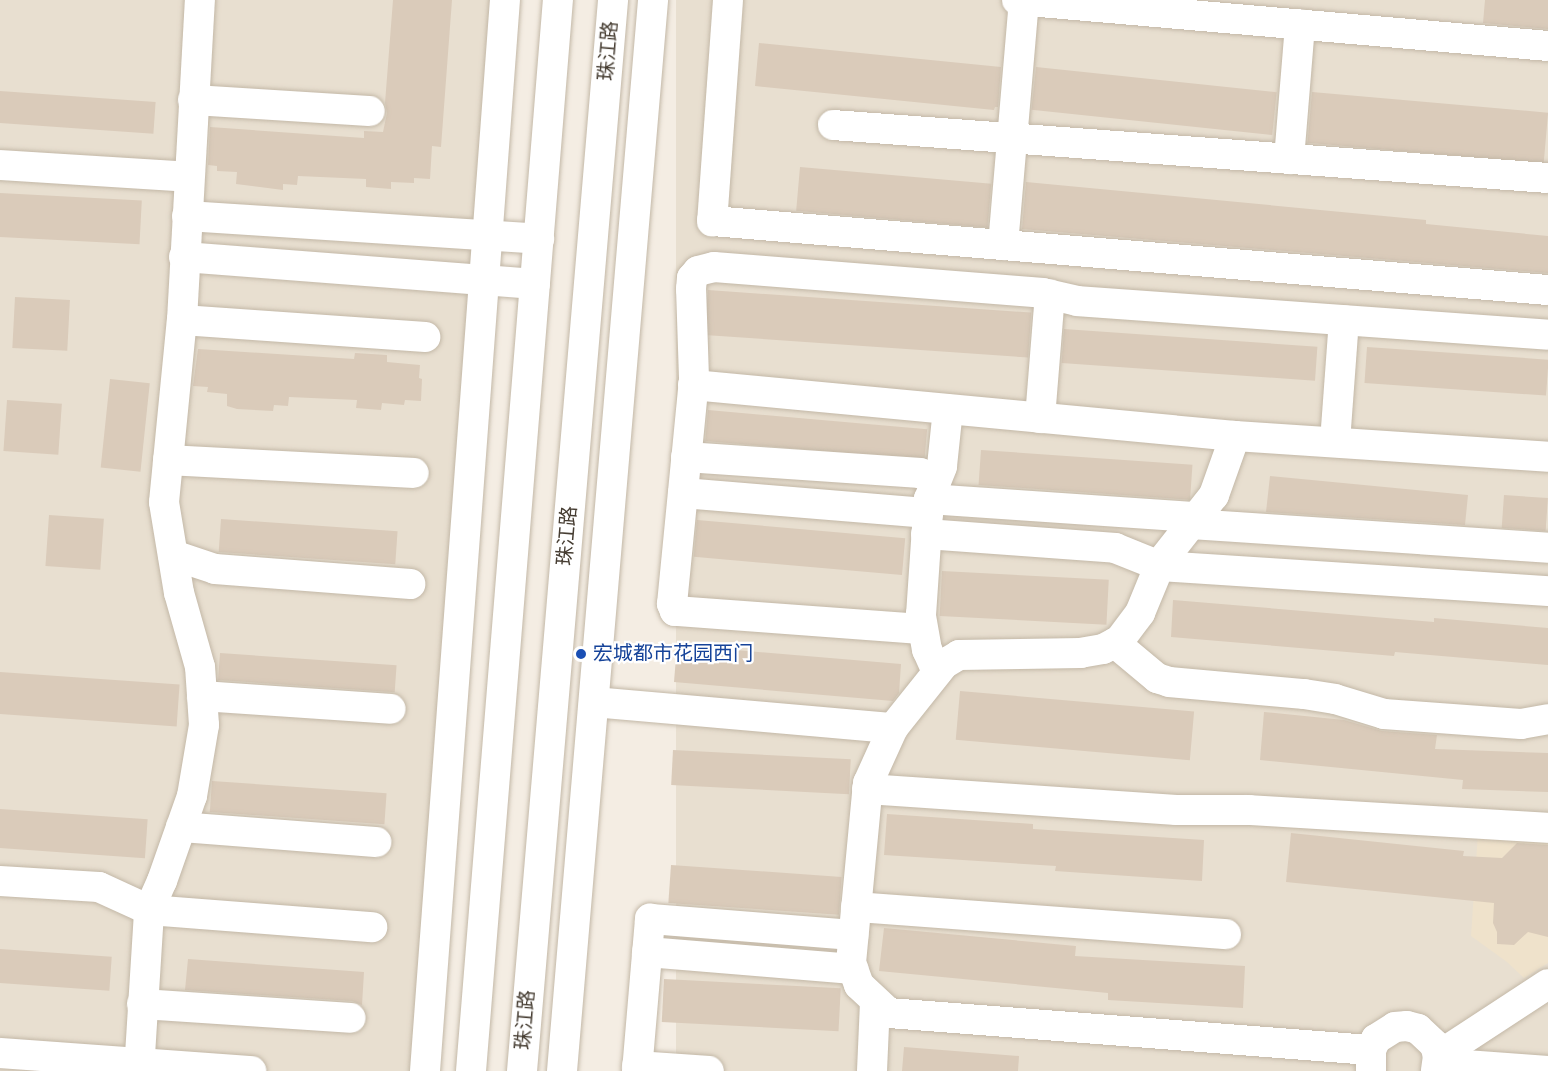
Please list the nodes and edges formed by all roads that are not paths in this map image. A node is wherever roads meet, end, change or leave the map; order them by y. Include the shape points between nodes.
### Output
1 (200, 0) edge
2 (505, 0) edge
3 (558, 0) edge
4 (613, 0) edge
5 (653, 0) edge
6 (728, 0) edge
7 (1017, 0) edge
8 (1024, 1) edge
9 (1237, 9) edge
10 (1300, 24) junction
11 (1548, 46) edge
12 (193, 100) junction
13 (370, 111) dead end
14 (833, 124) dead end
15 (1013, 138) junction
16 (1289, 159) junction
17 (0, 165) edge
18 (189, 177) junction
19 (1548, 178) edge
20 (187, 216) junction
21 (487, 234) junction
22 (539, 239) junction
23 (1003, 245) junction
24 (184, 257) junction
25 (484, 278) junction
26 (535, 284) junction
27 (1548, 290) edge
28 (1050, 294) junction
29 (182, 320) junction
30 (1344, 320) junction
31 (1548, 335) edge
32 (424, 337) dead end
33 (693, 385) junction
34 (948, 409) junction
35 (1040, 418) junction
36 (1235, 436) junction
37 (1335, 442) junction
38 (686, 457) junction
39 (1548, 457) edge
40 (168, 460) junction
41 (414, 473) dead end
42 (683, 494) junction
43 (930, 507) junction
44 (1194, 520) junction
45 (1548, 548) edge
46 (173, 555) junction
47 (1160, 566) junction
48 (410, 584) dead end
49 (1548, 591) edge
50 (921, 629) junction
51 (1115, 642) junction
52 (937, 672) junction
53 (202, 696) junction
54 (594, 702) junction
55 (391, 710) dead end
56 (1548, 719) edge
57 (893, 728) junction
58 (867, 789) junction
59 (181, 827) junction
60 (1548, 828) edge
61 (376, 842) dead end
62 (0, 881) edge
63 (149, 910) junction
64 (854, 921) junction
65 (372, 927) dead end
66 (1226, 934) dead end
67 (646, 952) junction
68 (853, 969) junction
69 (1548, 984) edge
70 (875, 1003) junction
71 (142, 1004) junction
72 (351, 1018) dead end
73 (0, 1053) edge
74 (1371, 1060) edge
75 (1438, 1063) edge
76 (149, 1067) edge
77 (637, 1068) edge
78 (251, 1071) edge
79 (425, 1071) edge
80 (471, 1071) edge
81 (522, 1071) edge
82 (562, 1071) edge
83 (709, 1071) edge
84 (872, 1071) edge
85 (1548, 1071) edge

1 - 12 street
2 - 21 street
3 - 22 street
4 - 81 street, 珠江路
5 - 54 street
6 - 23 street via 712,221
7 - 8 street
8 - 9 street
8 - 15 street
9 - 10 street
10 - 11 street
10 - 16 street
12 - 13 street
12 - 18 street
14 - 15 street
15 - 16 street
15 - 23 street
16 - 19 street
17 - 18 street
18 - 20 street
20 - 21 street
20 - 24 street
21 - 22 street
21 - 25 street
22 - 26 street
23 - 27 street
24 - 25 street
24 - 29 street
25 - 26 street
25 - 79 street
26 - 80 street
28 - 30 street via 1077,301
28 - 33 street via 705,267 692,278
28 - 35 street
29 - 32 street
29 - 40 street
30 - 31 street
30 - 37 street
33 - 34 street
33 - 38 street
34 - 35 street
34 - 43 street via 942,466
35 - 36 street
36 - 37 street
36 - 44 street via 1214,495
37 - 39 street
38 - 42 street
38 - 43 street via 920,473
40 - 41 street
40 - 46 street via 164,502
42 - 43 street
42 - 50 street via 672,604 675,611
43 - 44 street
43 - 47 street via 1115,548
43 - 50 street
44 - 45 street
44 - 47 street
46 - 48 street via 215,569
46 - 53 street via 200,667
47 - 49 street
47 - 51 street via 1140,613
50 - 52 street
51 - 52 street via 1081,653 959,656
51 - 56 street via 1157,678 1169,682 1304,694 1384,714 1521,724
52 - 57 street
53 - 55 street
53 - 59 street via 204,725 192,796
54 - 57 street
54 - 82 street
57 - 58 street
58 - 60 street via 1176,810 1249,810
58 - 64 street
59 - 61 street
59 - 63 street
62 - 63 street via 99,887
63 - 65 street
63 - 71 street
64 - 66 street
64 - 67 street via 650,919
64 - 68 street
67 - 68 street
67 - 77 street
68 - 70 street via 859,985
69 - 75 street
70 - 74 street via 890,1013
70 - 84 street
71 - 72 street
71 - 76 street
73 - 76 street
74 - 75 street via 1385,1032 1407,1026 1428,1036
75 - 85 street
76 - 78 street
77 - 83 street

